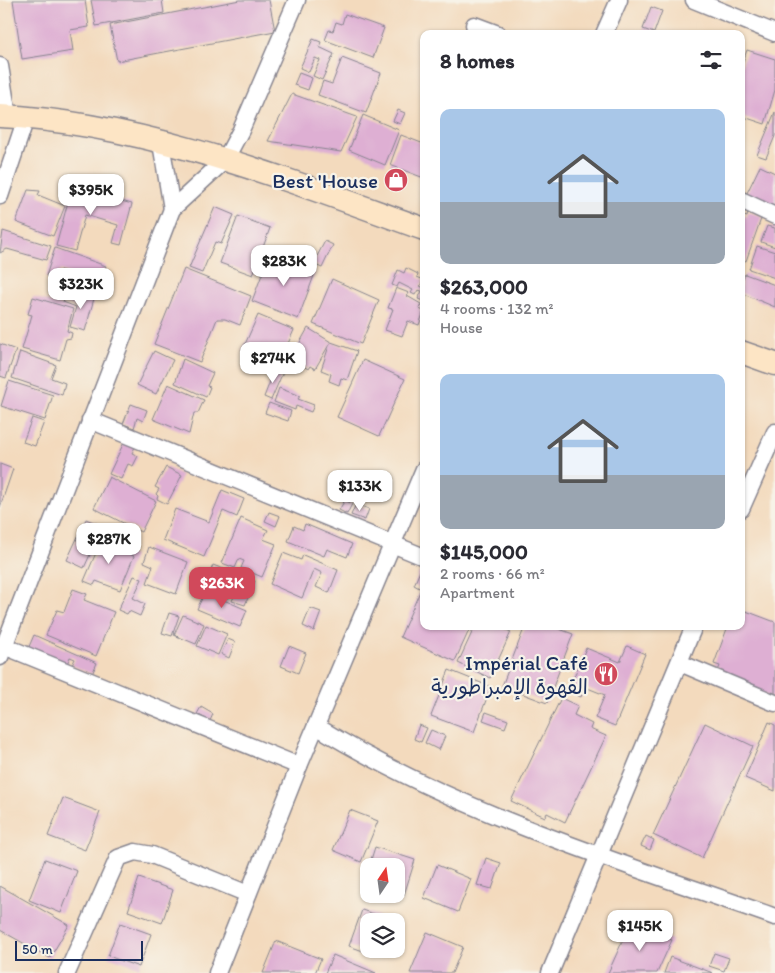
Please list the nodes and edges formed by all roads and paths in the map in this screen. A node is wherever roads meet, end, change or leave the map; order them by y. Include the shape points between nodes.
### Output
1 (297, 0) edge
2 (619, 0) edge
3 (694, 0) edge
4 (474, 25) dead end
5 (487, 30) edge
6 (606, 30) edge
7 (775, 33) edge
8 (0, 66) edge
9 (11, 117) edge
10 (162, 143) junction
11 (224, 160) junction
12 (0, 196) edge
13 (745, 202) edge
14 (172, 209) junction
15 (775, 216) edge
16 (420, 228) edge
17 (745, 353) edge
18 (775, 364) edge
19 (90, 420) junction
20 (775, 432) edge
21 (420, 480) edge
22 (745, 500) edge
23 (393, 546) junction
24 (420, 556) edge
25 (8, 611) edge
26 (692, 630) edge
27 (2, 652) edge
28 (680, 663) junction
29 (775, 703) edge
30 (316, 726) junction
31 (299, 766) junction
32 (599, 855) junction
33 (248, 894) junction
34 (775, 917) edge
35 (67, 973) edge
36 (217, 973) edge
37 (550, 973) edge

1 - 11 street via 241,130
2 - 6 street
3 - 7 street
4 - 5 street
8 - 9 street
9 - 10 main road via 103,129
9 - 12 street
10 - 11 main road
10 - 14 street
11 - 14 street
11 - 16 main road
13 - 15 street
14 - 19 street
17 - 18 main road
19 - 23 street
19 - 25 street
20 - 22 street
21 - 23 street
23 - 24 street
23 - 30 street
25 - 27 street
26 - 28 street
27 - 31 street
28 - 29 street
28 - 32 street
30 - 31 street
30 - 32 street via 386,767 448,796
31 - 33 street
32 - 34 street
32 - 37 street
33 - 35 street via 152,855 126,854 118,858
33 - 36 street

